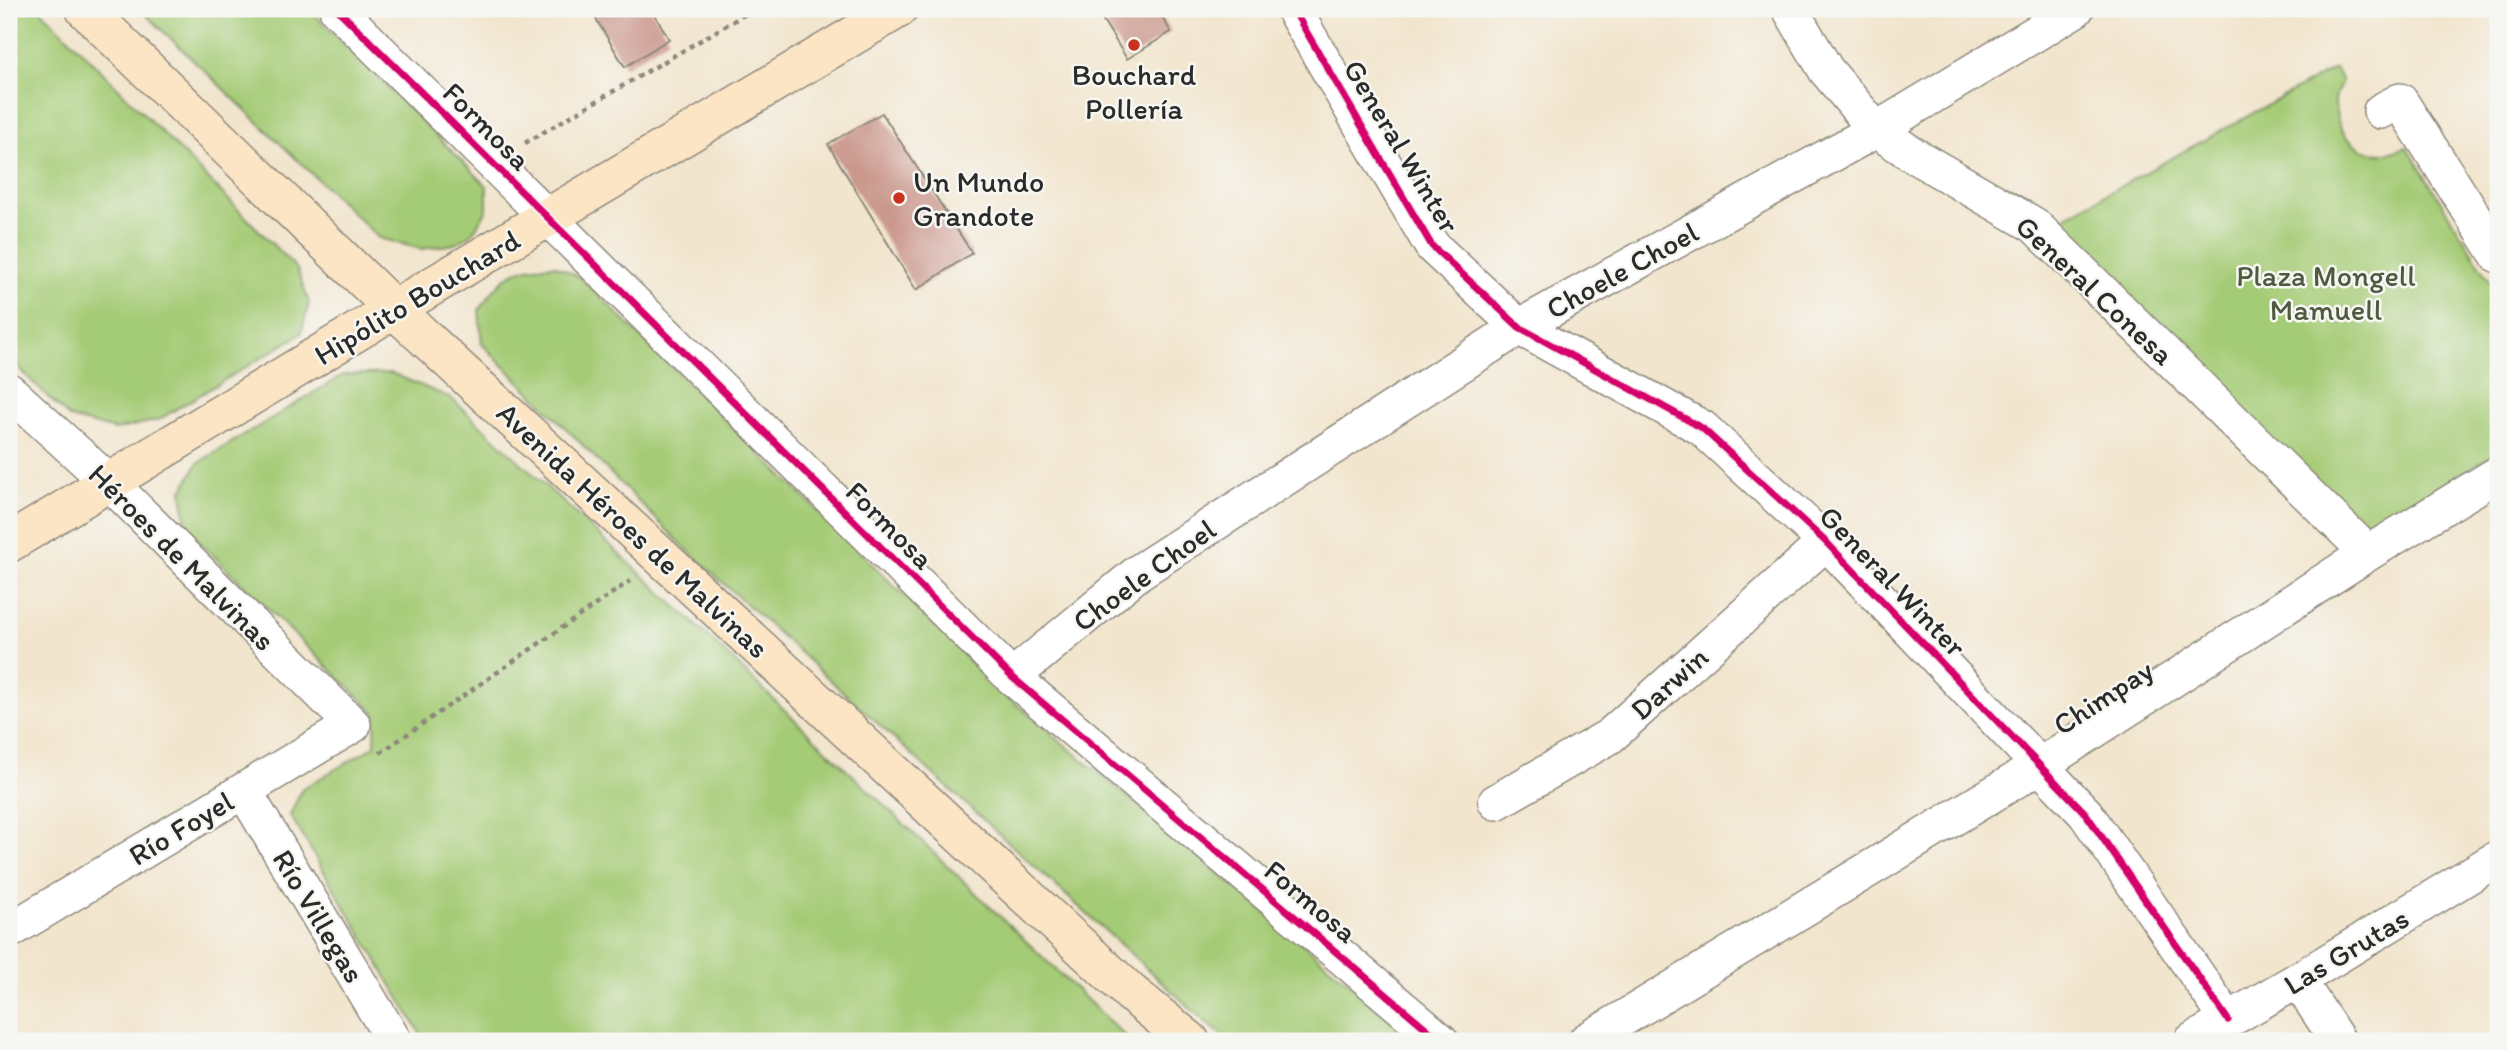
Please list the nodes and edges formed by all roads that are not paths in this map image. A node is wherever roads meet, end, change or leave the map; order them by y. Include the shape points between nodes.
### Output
1 (85, 9) edge
2 (337, 9) edge
3 (898, 9) edge
4 (1293, 9) edge
5 (1790, 9) edge
6 (2076, 9) edge
7 (2381, 111) dead end
8 (1875, 130) junction
9 (548, 218) junction
10 (2498, 255) edge
11 (394, 309) junction
12 (1519, 327) junction
13 (9, 391) edge
14 (2498, 474) edge
15 (110, 484) junction
16 (1826, 541) junction
17 (9, 543) edge
18 (2368, 553) junction
19 (1012, 677) junction
20 (353, 725) joint
21 (2039, 766) junction
22 (244, 791) junction
23 (1496, 802) dead end
24 (2498, 858) edge
25 (9, 931) edge
26 (2298, 980) junction
27 (2228, 1020) junction
28 (394, 1041) edge
29 (1190, 1041) edge
30 (1441, 1041) edge
31 (1586, 1041) edge
32 (2192, 1041) edge
33 (2338, 1041) edge

1 - 11 main road, Avenida Héroes de Malvinas
2 - 9 street, Formosa
3 - 9 main road, Hipólito Bouchard
4 - 12 street, General Winter via 1432,246
5 - 8 street, General Conesa via 1826,70
6 - 8 street, Choele Choel
7 - 10 street via 2400,101
8 - 12 street, Choele Choel
8 - 18 street, General Conesa via 2034,225
9 - 11 main road, Hipólito Bouchard
9 - 19 street, Formosa
11 - 15 main road, Hipólito Bouchard
11 - 29 main road, Avenida Héroes de Malvinas via 1131,993
12 - 16 street, General Winter via 1702,428
12 - 19 street, Choele Choel via 1139,572
13 - 15 street, Héroes de Malvinas
14 - 18 street, Chimpay
15 - 17 main road, Hipólito Bouchard
15 - 20 street, Héroes de Malvinas
16 - 21 street, General Winter
16 - 23 street, Darwin via 1610,736
18 - 21 street, Chimpay
19 - 30 street, Formosa
20 - 22 street, Río Foyel
21 - 27 street, General Winter via 2086,814
21 - 31 street, Chimpay
22 - 25 street, Río Foyel
22 - 28 street, Río Villegas
24 - 26 street, Las Grutas
26 - 27 street, Las Grutas
26 - 33 street
27 - 32 street, Las Grutas

